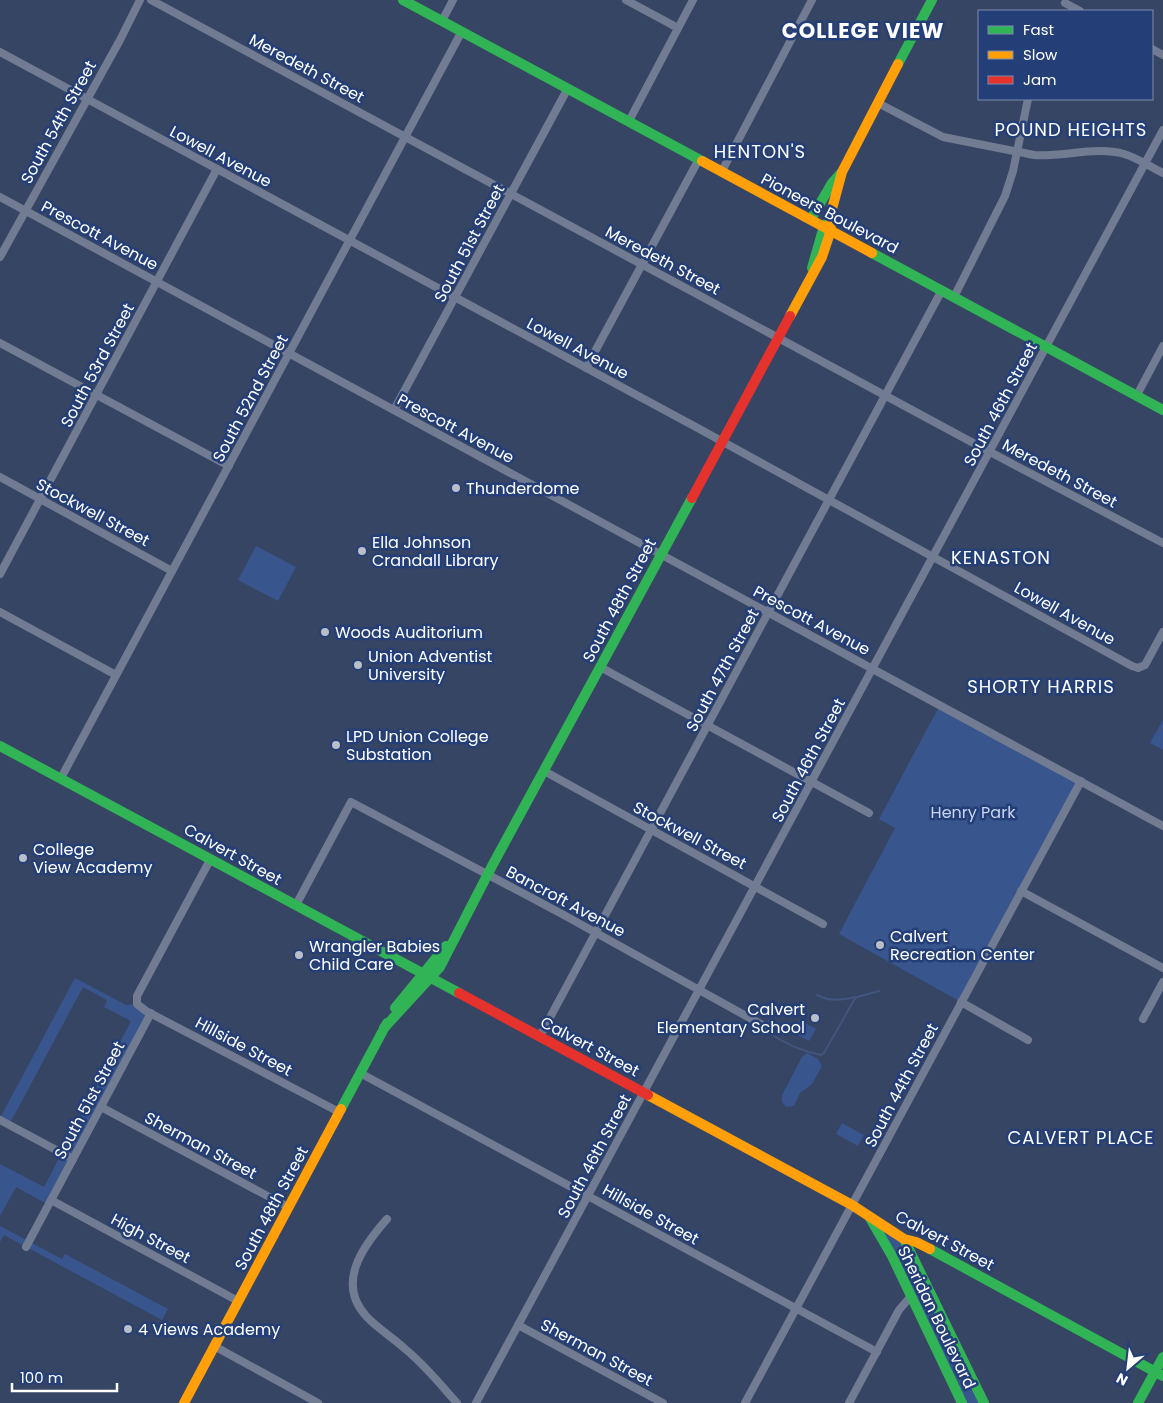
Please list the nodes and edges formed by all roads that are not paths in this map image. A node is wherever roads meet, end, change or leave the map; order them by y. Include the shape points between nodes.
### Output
1 (140, 0) edge
2 (151, 0) edge
3 (403, 0) edge
4 (453, 0) edge
5 (626, 0) edge
6 (693, 0) edge
7 (812, 0) edge
8 (932, 0) edge
9 (1065, 1) edge
10 (1078, 10) edge
11 (442, 21) junction
12 (678, 28) junction
13 (462, 32) junction
14 (0, 52) edge
15 (568, 88) junction
16 (86, 99) junction
17 (1028, 100) edge
18 (878, 103) junction
19 (629, 122) junction
20 (1163, 130) edge
21 (405, 137) junction
22 (1016, 152) junction
23 (699, 159) junction
24 (1145, 164) junction
25 (217, 169) junction
26 (722, 171) junction
27 (842, 172) junction
28 (1163, 173) edge
29 (511, 194) junction
30 (0, 196) edge
31 (25, 210) junction
32 (811, 219) junction
33 (828, 225) junction
34 (349, 241) junction
35 (0, 257) edge
36 (642, 265) junction
37 (158, 282) junction
38 (942, 290) junction
39 (954, 297) junction
40 (454, 298) junction
41 (778, 338) junction
42 (0, 342) edge
43 (1163, 346) edge
44 (1047, 347) junction
45 (290, 354) junction
46 (586, 368) junction
47 (97, 395) junction
48 (886, 396) junction
49 (1137, 396) junction
50 (394, 410) junction
51 (1163, 410) edge
52 (722, 442) junction
53 (990, 452) junction
54 (229, 466) junction
55 (0, 477) edge
56 (40, 499) junction
57 (829, 500) junction
58 (1163, 543) edge
59 (661, 554) junction
60 (933, 557) junction
61 (172, 571) junction
62 (0, 574) edge
63 (0, 612) edge
64 (769, 612) junction
65 (1163, 632) edge
66 (600, 668) junction
67 (873, 669) junction
68 (116, 675) junction
69 (708, 726) junction
70 (0, 746) edge
71 (544, 771) junction
72 (61, 778) junction
73 (1081, 781) junction
74 (812, 782) junction
75 (870, 813) dead end
76 (1163, 826) edge
77 (651, 830) junction
78 (210, 860) junction
79 (487, 874) junction
80 (756, 886) junction
81 (1021, 891) junction
82 (296, 906) junction
83 (823, 924) dead end
84 (596, 932) junction
85 (1163, 968) edge
86 (427, 976) junction
87 (1163, 982) edge
88 (700, 989) junction
89 (961, 1002) junction
90 (151, 1014) junction
91 (1143, 1019) dead end
92 (766, 1027) dead end
93 (540, 1036) junction
94 (1028, 1040) dead end
95 (360, 1073) junction
96 (644, 1092) junction
97 (101, 1107) junction
98 (339, 1112) junction
99 (0, 1120) edge
100 (73, 1159) junction
101 (588, 1195) junction
102 (51, 1200) junction
103 (852, 1205) junction
104 (288, 1207) junction
105 (870, 1218) junction
106 (387, 1219) dead end
107 (904, 1239) junction
108 (26, 1247) dead end
109 (912, 1296) junction
110 (238, 1301) junction
111 (796, 1309) junction
112 (518, 1325) junction
113 (214, 1346) junction
114 (877, 1352) junction
115 (1163, 1357) edge
116 (1159, 1374) edge
117 (315, 1402) edge
118 (184, 1403) edge
119 (457, 1403) edge
120 (476, 1403) edge
121 (663, 1403) edge
122 (746, 1403) edge
123 (849, 1403) edge
124 (962, 1403) edge
125 (984, 1403) edge
126 (1138, 1403) edge

1 - 16 street, South 54th Street
2 - 21 street, Meredeth Street
3 - 11 main road, Pioneers Boulevard
4 - 11 street
5 - 12 street
6 - 12 street
7 - 26 street
8 - 18 main road, South 48th Street
9 - 10 street
11 - 13 main road, Pioneers Boulevard
12 - 19 street
13 - 15 main road, Pioneers Boulevard
13 - 21 street, South 52nd Street
14 - 16 street, Lowell Avenue
15 - 19 main road, Pioneers Boulevard
15 - 29 street, South 51st Street
16 - 25 street, Lowell Avenue
16 - 31 street, South 54th Street
17 - 22 street
18 - 22 street via 943,137
18 - 27 main road, South 48th Street
19 - 23 main road, Pioneers Boulevard
20 - 24 street, South 46th Street
21 - 29 street, Meredeth Street
21 - 34 street, South 52nd Street
22 - 24 street via 1047,156 1114,152
22 - 39 street via 1005,196
23 - 26 main road, Pioneers Boulevard
23 - 36 street
24 - 28 street
24 - 44 street, South 46th Street
25 - 34 street, Lowell Avenue
25 - 37 street, South 53rd Street
26 - 32 main road, Pioneers Boulevard
27 - 32 main road
27 - 33 main road, South 48th Street
29 - 36 street, Meredeth Street
29 - 40 street, South 51st Street
30 - 31 street, Prescott Avenue
31 - 35 street, South 54th Street
31 - 37 street, Prescott Avenue
32 - 33 main road, Pioneers Boulevard
33 - 38 main road, Pioneers Boulevard
33 - 41 main road, South 48th Street via 822,258
34 - 40 street, Lowell Avenue
34 - 45 street, South 52nd Street
36 - 41 street, Meredeth Street
36 - 46 street
37 - 45 street, Prescott Avenue
37 - 47 street, South 53rd Street
38 - 39 main road, Pioneers Boulevard
38 - 48 street, South 47th Street
39 - 44 main road, Pioneers Boulevard
40 - 46 street, Lowell Avenue
40 - 50 street, South 51st Street
41 - 48 street, Meredeth Street
41 - 52 main road, South 48th Street
42 - 47 street
43 - 49 street
44 - 49 main road, Pioneers Boulevard
44 - 53 street, South 46th Street
45 - 50 street, Prescott Avenue
45 - 54 street, South 52nd Street
46 - 52 street, Lowell Avenue
47 - 54 street
47 - 56 street, South 53rd Street
48 - 53 street, Meredeth Street
48 - 57 street, South 47th Street
49 - 51 main road, Pioneers Boulevard
50 - 59 street, Prescott Avenue
52 - 57 street, Lowell Avenue
52 - 59 main road, South 48th Street
53 - 58 street, Meredeth Street
53 - 60 street, South 46th Street
54 - 61 street, South 52nd Street
55 - 56 street, Stockwell Street
56 - 61 street, Stockwell Street
56 - 62 street, South 53rd Street
57 - 60 street, Lowell Avenue
57 - 64 street, South 47th Street
59 - 64 street, Prescott Avenue
59 - 66 main road, South 48th Street
60 - 65 street, Lowell Avenue via 1132,666 1142,667
60 - 67 street, South 46th Street
61 - 68 street, South 52nd Street
63 - 68 street
64 - 67 street, Prescott Avenue
64 - 69 street, South 47th Street
66 - 69 street
66 - 71 main road, South 48th Street
67 - 73 street, Prescott Avenue
67 - 74 street, South 46th Street
68 - 72 street, South 52nd Street
69 - 74 street
69 - 77 street, South 47th Street
70 - 72 main road, Calvert Street
71 - 77 street, Stockwell Street
71 - 79 main road, South 48th Street
72 - 78 main road, Calvert Street
73 - 76 street, Prescott Avenue
73 - 81 street, South 44th Street
74 - 75 street
74 - 80 street, South 46th Street
77 - 80 street, Stockwell Street
77 - 84 street, South 47th Street
78 - 82 main road, Calvert Street
78 - 90 street, Hillside Street via 137,996 136,1004
79 - 82 street, Bancroft Avenue via 351,802
79 - 84 street, Bancroft Avenue
79 - 86 main road, South 48th Street via 454,938
80 - 83 street, Stockwell Street
80 - 88 street, South 46th Street
81 - 85 street
81 - 89 street, South 44th Street
82 - 86 main road, Calvert Street
84 - 88 street, Bancroft Avenue
84 - 93 street, South 47th Street
86 - 93 main road, Calvert Street
86 - 95 main road, South 48th Street via 399,1002
87 - 91 street
88 - 92 street, Bancroft Avenue
88 - 96 street, South 46th Street
89 - 94 street
89 - 103 street, South 44th Street
90 - 97 street, South 51st Street
90 - 98 street, Hillside Street
93 - 96 main road, Calvert Street
95 - 98 main road, South 48th Street
95 - 101 street, Hillside Street
96 - 101 street, South 46th Street
96 - 103 main road, Calvert Street
97 - 100 street, South 51st Street
97 - 104 street, Sherman Street
98 - 104 main road, South 48th Street
99 - 100 street
100 - 102 street, South 51st Street
101 - 111 street, Hillside Street
101 - 112 street, South 46th Street
102 - 108 street, South 51st Street
102 - 110 street, High Street
103 - 105 main road, Calvert Street
103 - 111 street, South 44th Street
104 - 110 main road, South 48th Street
105 - 107 main road, Calvert Street
105 - 109 main road, Sheridan Boulevard
106 - 119 street via 369,1241 356,1266 352,1278 354,1296 366,1316 425,1367
107 - 116 main road, Calvert Street via 916,1242
107 - 125 main road, Sheridan Boulevard
109 - 114 street via 899,1310
109 - 124 main road, Sheridan Boulevard
110 - 113 main road, South 48th Street
111 - 114 street, Hillside Street
111 - 122 street, South 44th Street
112 - 120 street, South 46th Street
112 - 121 street, Sherman Street
113 - 117 street
113 - 118 main road, South 48th Street
114 - 123 street
115 - 116 main road
116 - 126 main road

